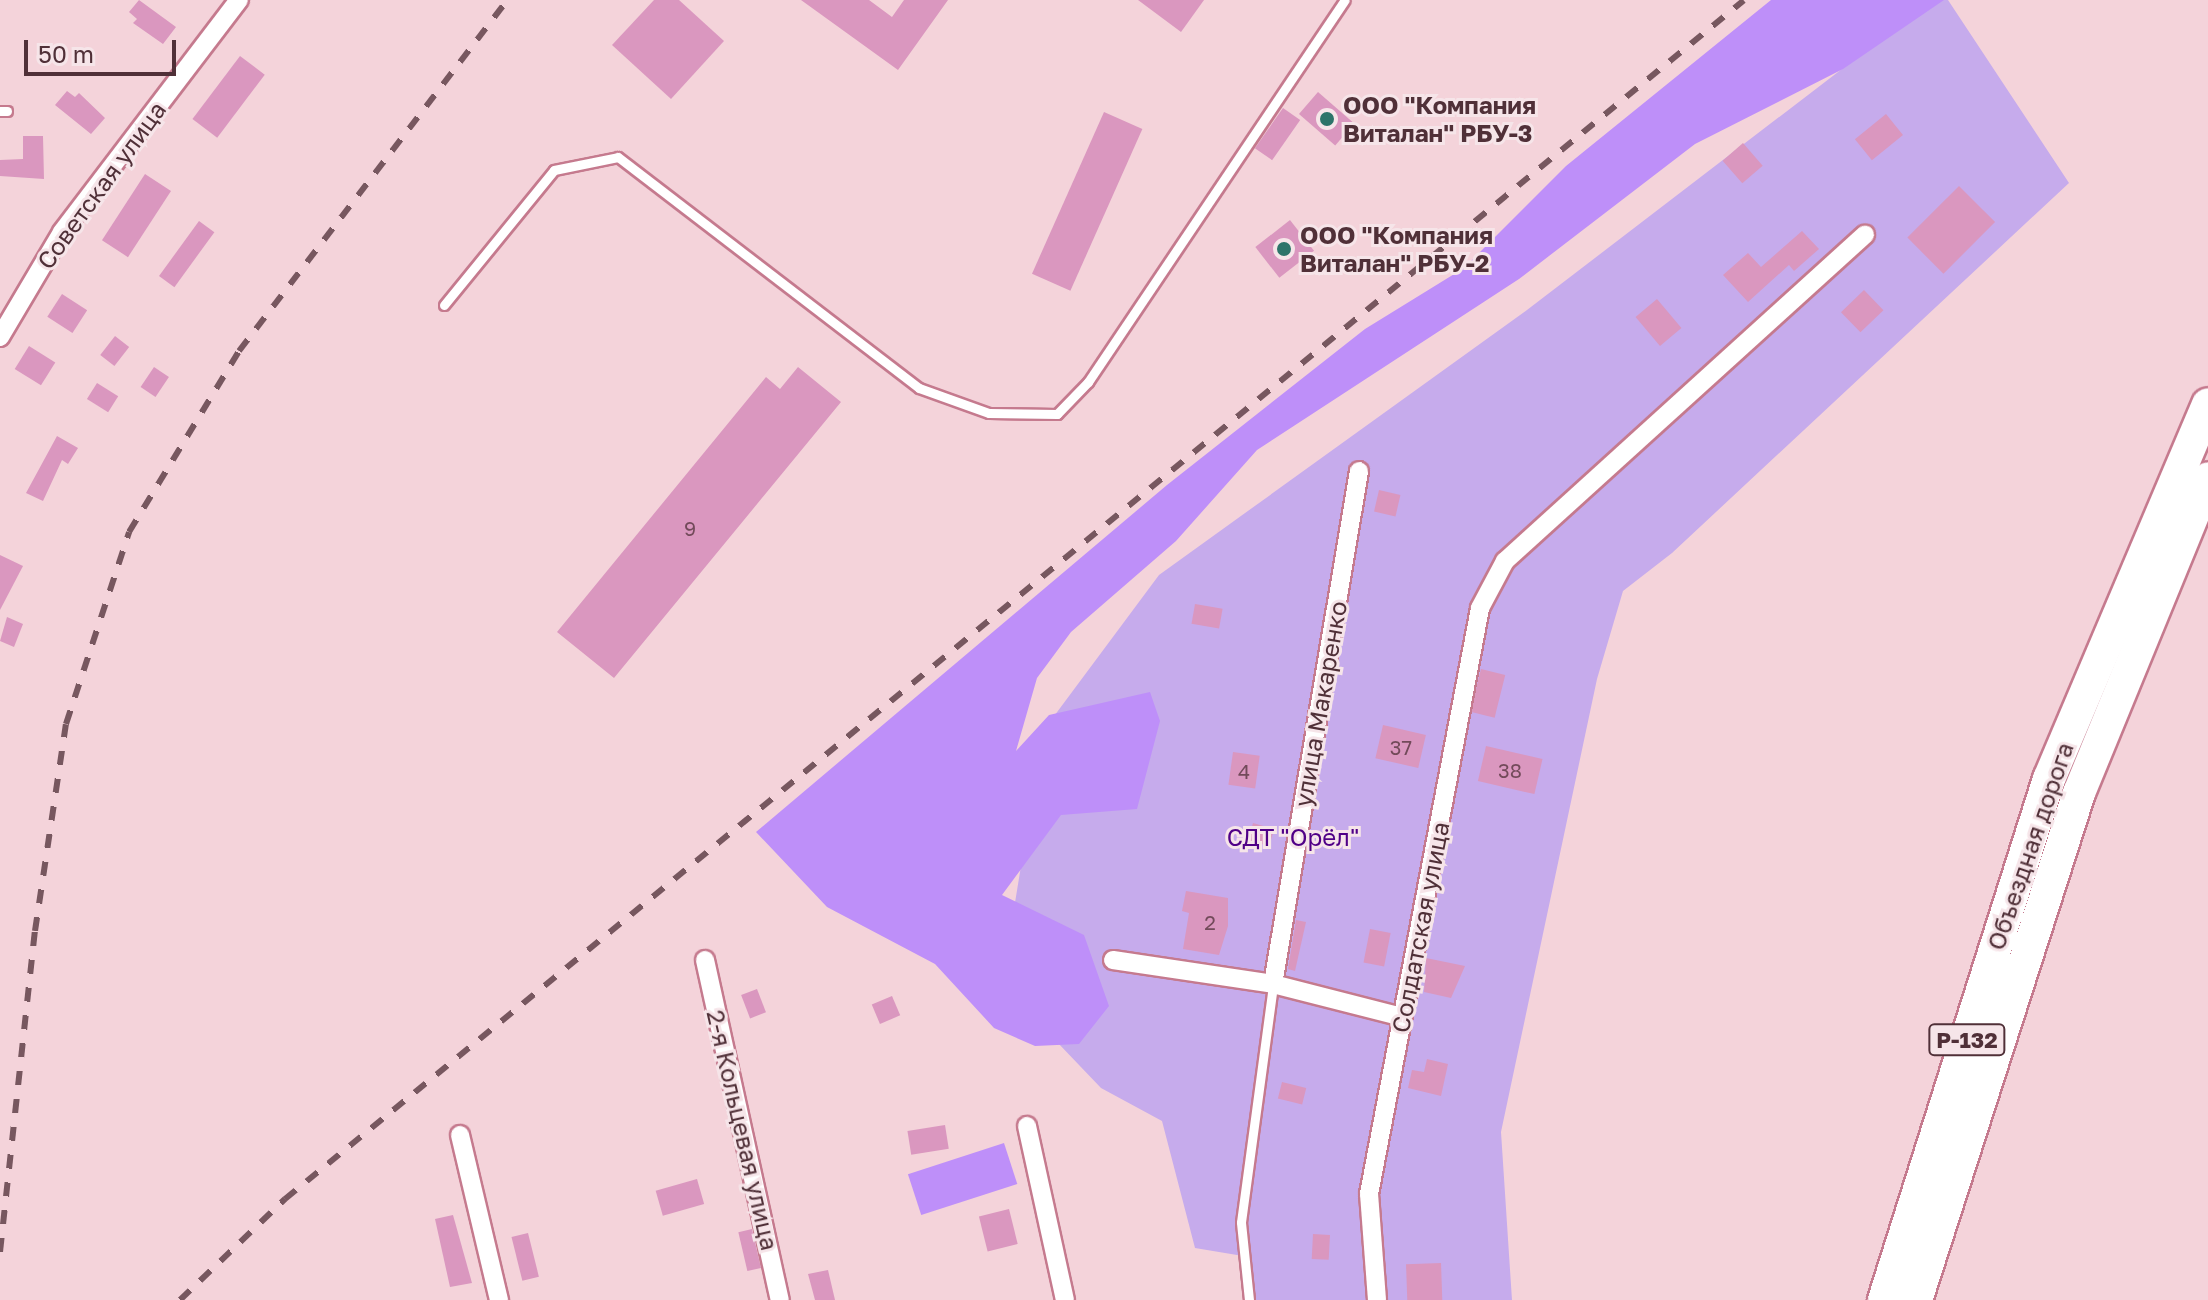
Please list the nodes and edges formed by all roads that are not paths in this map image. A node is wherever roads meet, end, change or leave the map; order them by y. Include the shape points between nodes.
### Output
1 (239, 0) edge
2 (1345, 0) edge
3 (1865, 235) dead end
4 (444, 305) dead end
5 (0, 337) edge
6 (2208, 404) edge
7 (1359, 471) dead end
8 (2208, 478) edge
9 (705, 960) dead end
10 (1113, 960) dead end
11 (1273, 984) junction
12 (1402, 1017) junction
13 (1027, 1126) dead end
14 (460, 1135) dead end
15 (499, 1300) edge
16 (780, 1300) edge
17 (1065, 1300) edge
18 (1249, 1300) edge
19 (1377, 1300) edge
20 (1884, 1300) edge
21 (1916, 1300) edge

1 - 5 street, Советская улица via 62,232
2 - 4 lane via 1088,382 1057,414 989,413 919,388 618,157 554,170
3 - 12 street, Солдатская улица via 1505,561 1480,608
6 - 20 highway, Объездная дорога / Р-132 via 2049,779
7 - 11 street, улица Макаренко
8 - 21 highway, Объездная дорога / Р-132 via 2079,793
9 - 16 street, 2-я Кольцевая улица
10 - 11 street
11 - 12 street
11 - 18 lane via 1241,1222
12 - 19 street, Солдатская улица via 1369,1194
13 - 17 street
14 - 15 street

